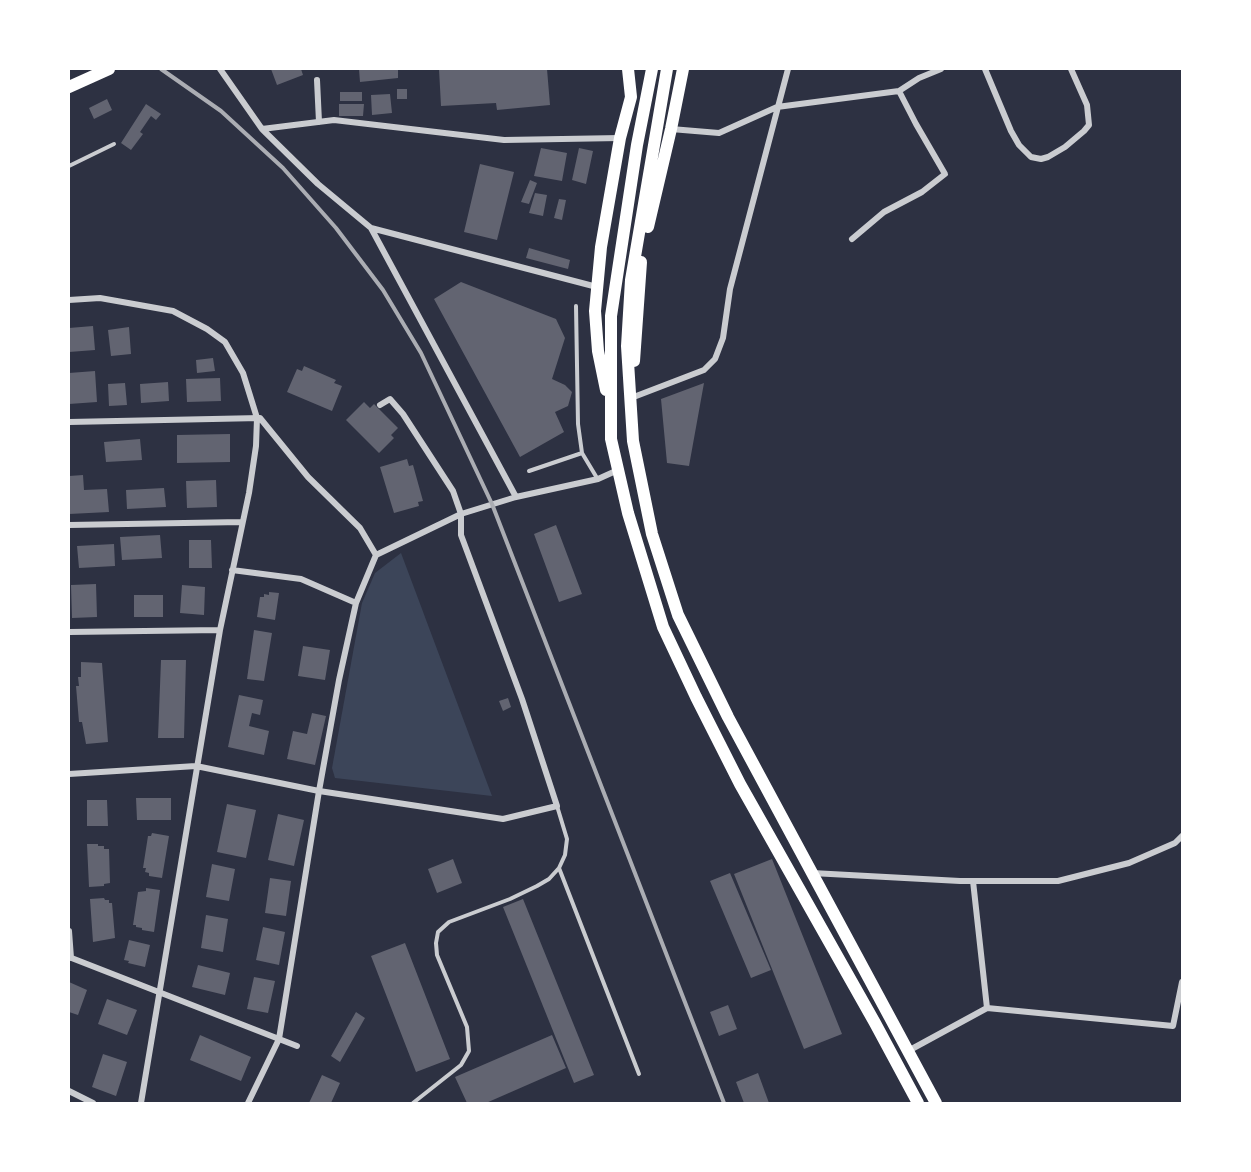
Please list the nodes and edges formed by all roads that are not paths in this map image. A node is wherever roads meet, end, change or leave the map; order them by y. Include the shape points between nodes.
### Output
1 (109, 69) edge
2 (220, 69) edge
3 (628, 69) edge
4 (638, 69) edge
5 (652, 69) edge
6 (667, 69) edge
7 (682, 69) edge
8 (788, 69) edge
9 (941, 69) edge
10 (984, 69) edge
11 (1071, 69) edge
12 (316, 80) dead end
13 (69, 87) edge
14 (899, 91) junction
15 (632, 98) junction
16 (777, 107) junction
17 (319, 122) junction
18 (262, 129) junction
19 (671, 129) junction
20 (620, 138) junction
21 (114, 144) dead end
22 (69, 166) edge
23 (371, 228) junction
24 (852, 239) dead end
25 (597, 287) junction
26 (69, 300) edge
27 (576, 306) dead end
28 (631, 398) junction
29 (380, 405) dead end
30 (611, 417) junction
31 (257, 418) junction
32 (69, 422) edge
33 (582, 453) junction
34 (619, 470) junction
35 (529, 471) dead end
36 (598, 479) junction
37 (516, 497) junction
38 (461, 514) junction
39 (242, 522) junction
40 (69, 525) edge
41 (376, 555) junction
42 (232, 570) junction
43 (356, 603) junction
44 (220, 630) junction
45 (69, 632) edge
46 (196, 766) junction
47 (69, 774) edge
48 (319, 791) junction
49 (557, 806) junction
50 (1182, 836) edge
51 (560, 868) junction
52 (812, 873) junction
53 (973, 881) junction
54 (69, 931) edge
55 (70, 958) edge
56 (1182, 982) edge
57 (159, 992) junction
58 (987, 1008) junction
59 (279, 1039) junction
60 (297, 1046) dead end
61 (908, 1051) junction
62 (639, 1074) dead end
63 (69, 1091) edge
64 (93, 1103) edge
65 (141, 1103) edge
66 (248, 1103) edge
67 (413, 1103) edge
68 (918, 1103) edge
69 (936, 1103) edge

1 - 13 main road
2 - 18 street
3 - 15 main road
4 - 15 main road
5 - 30 main road via 611,316
6 - 28 main road via 631,280 627,346
7 - 19 main road
8 - 16 street
9 - 14 street
10 - 11 street via 1019,145 1031,158 1041,159 1065,147 1089,125 1087,105
12 - 17 street
14 - 16 street
14 - 24 street via 945,174
15 - 20 main road
16 - 19 street via 719,133
16 - 28 street via 716,359 704,370
17 - 18 street
17 - 20 street via 333,120 504,140
18 - 23 street via 318,184
19 - 28 main road via 642,249
20 - 25 main road via 600,247
21 - 22 lane
23 - 25 street
23 - 37 street
25 - 30 main road via 598,351
26 - 31 street via 100,298 172,310 207,329 225,342 243,373
27 - 33 lane via 576,395
28 - 52 main road via 633,441 652,534 678,615
29 - 38 street via 390,399 403,414 453,491
30 - 34 main road via 611,439
31 - 32 street
31 - 39 street
31 - 41 street via 308,477 360,528
33 - 35 lane
33 - 36 lane
34 - 36 street
34 - 68 main road via 663,627 696,697 740,784
36 - 37 street
37 - 38 street
38 - 41 street
38 - 49 street via 460,535 522,699
39 - 40 street
39 - 42 street
41 - 43 street
42 - 43 street via 301,579
42 - 44 street
43 - 48 street
44 - 45 street
44 - 46 street
46 - 47 street
46 - 48 street
46 - 57 street
48 - 49 street via 503,819
48 - 59 street
49 - 51 lane via 567,839
50 - 53 street via 1129,863 1058,881
51 - 62 lane
51 - 67 lane via 537,886 449,922 438,932 437,955 467,1027 469,1051 461,1065
52 - 53 street
52 - 61 main road
53 - 58 street
54 - 55 street
55 - 57 street
56 - 58 street via 1173,1026
57 - 59 street
57 - 65 street
58 - 61 street
59 - 60 street
59 - 66 street
61 - 69 main road
63 - 64 street

